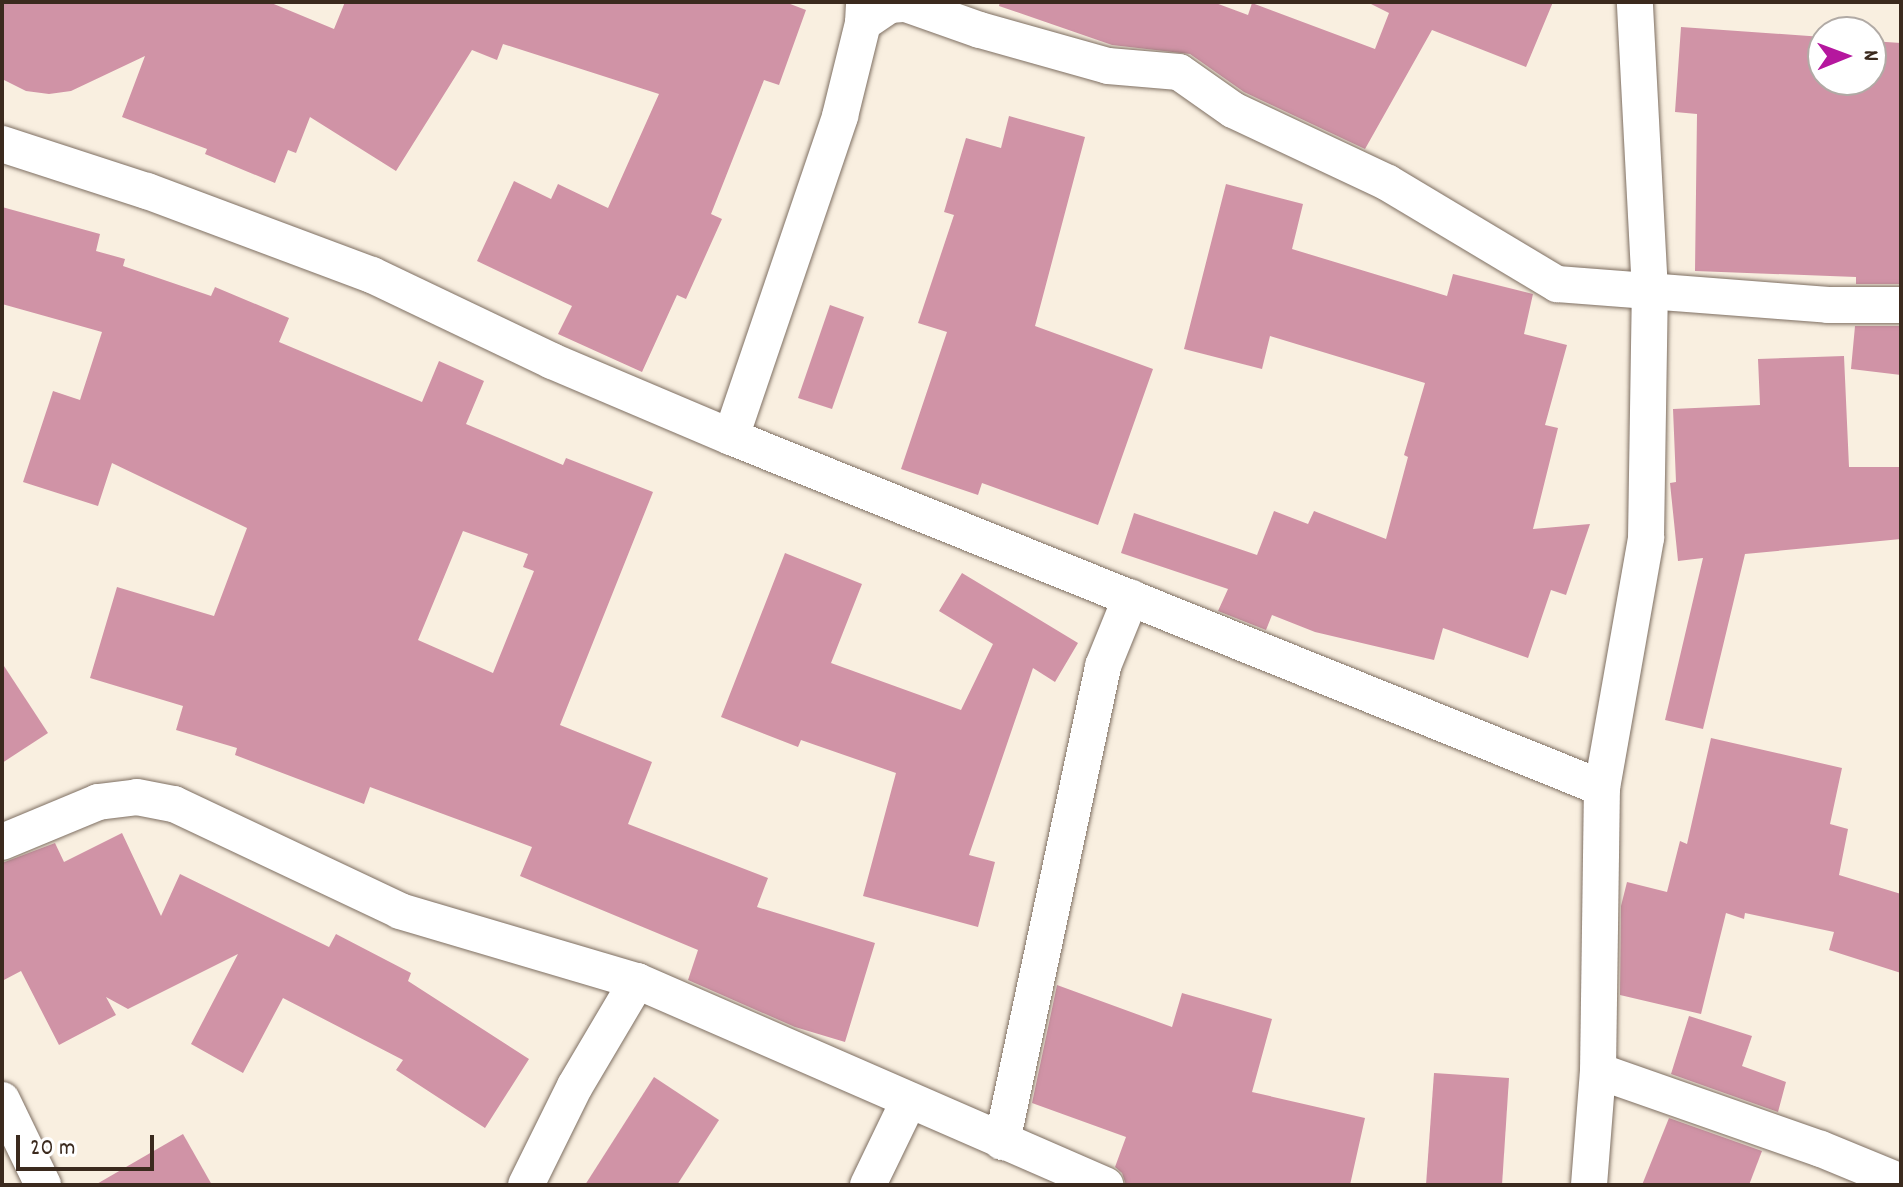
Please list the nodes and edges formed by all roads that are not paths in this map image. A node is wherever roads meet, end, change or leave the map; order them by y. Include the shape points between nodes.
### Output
1 (1635, 2) edge
2 (864, 13) edge
3 (2, 144) edge
4 (1650, 292) junction
5 (1901, 305) edge
6 (731, 437) junction
7 (1131, 597) junction
8 (1602, 788) junction
9 (2, 842) edge
10 (637, 981) junction
11 (1598, 1071) junction
12 (2, 1100) edge
13 (909, 1100) junction
14 (1002, 1142) junction
15 (1901, 1182) edge
16 (43, 1185) edge
17 (526, 1185) edge
18 (868, 1185) edge
19 (1105, 1185) edge
20 (1589, 1185) edge

1 - 4 street
2 - 4 street via 906,4 1108,66 1179,72 1233,110 1388,183 1557,284
2 - 6 street via 840,116
3 - 6 street via 147,191 372,275 552,361
4 - 5 street
4 - 8 street via 1646,538
6 - 7 street
7 - 8 street
7 - 14 street via 1103,666
8 - 11 street
9 - 10 street via 98,802 137,797 174,804 400,911
10 - 13 street
10 - 17 street via 575,1086
11 - 15 street
11 - 20 street
12 - 16 street
13 - 14 street
13 - 18 street
14 - 19 street

